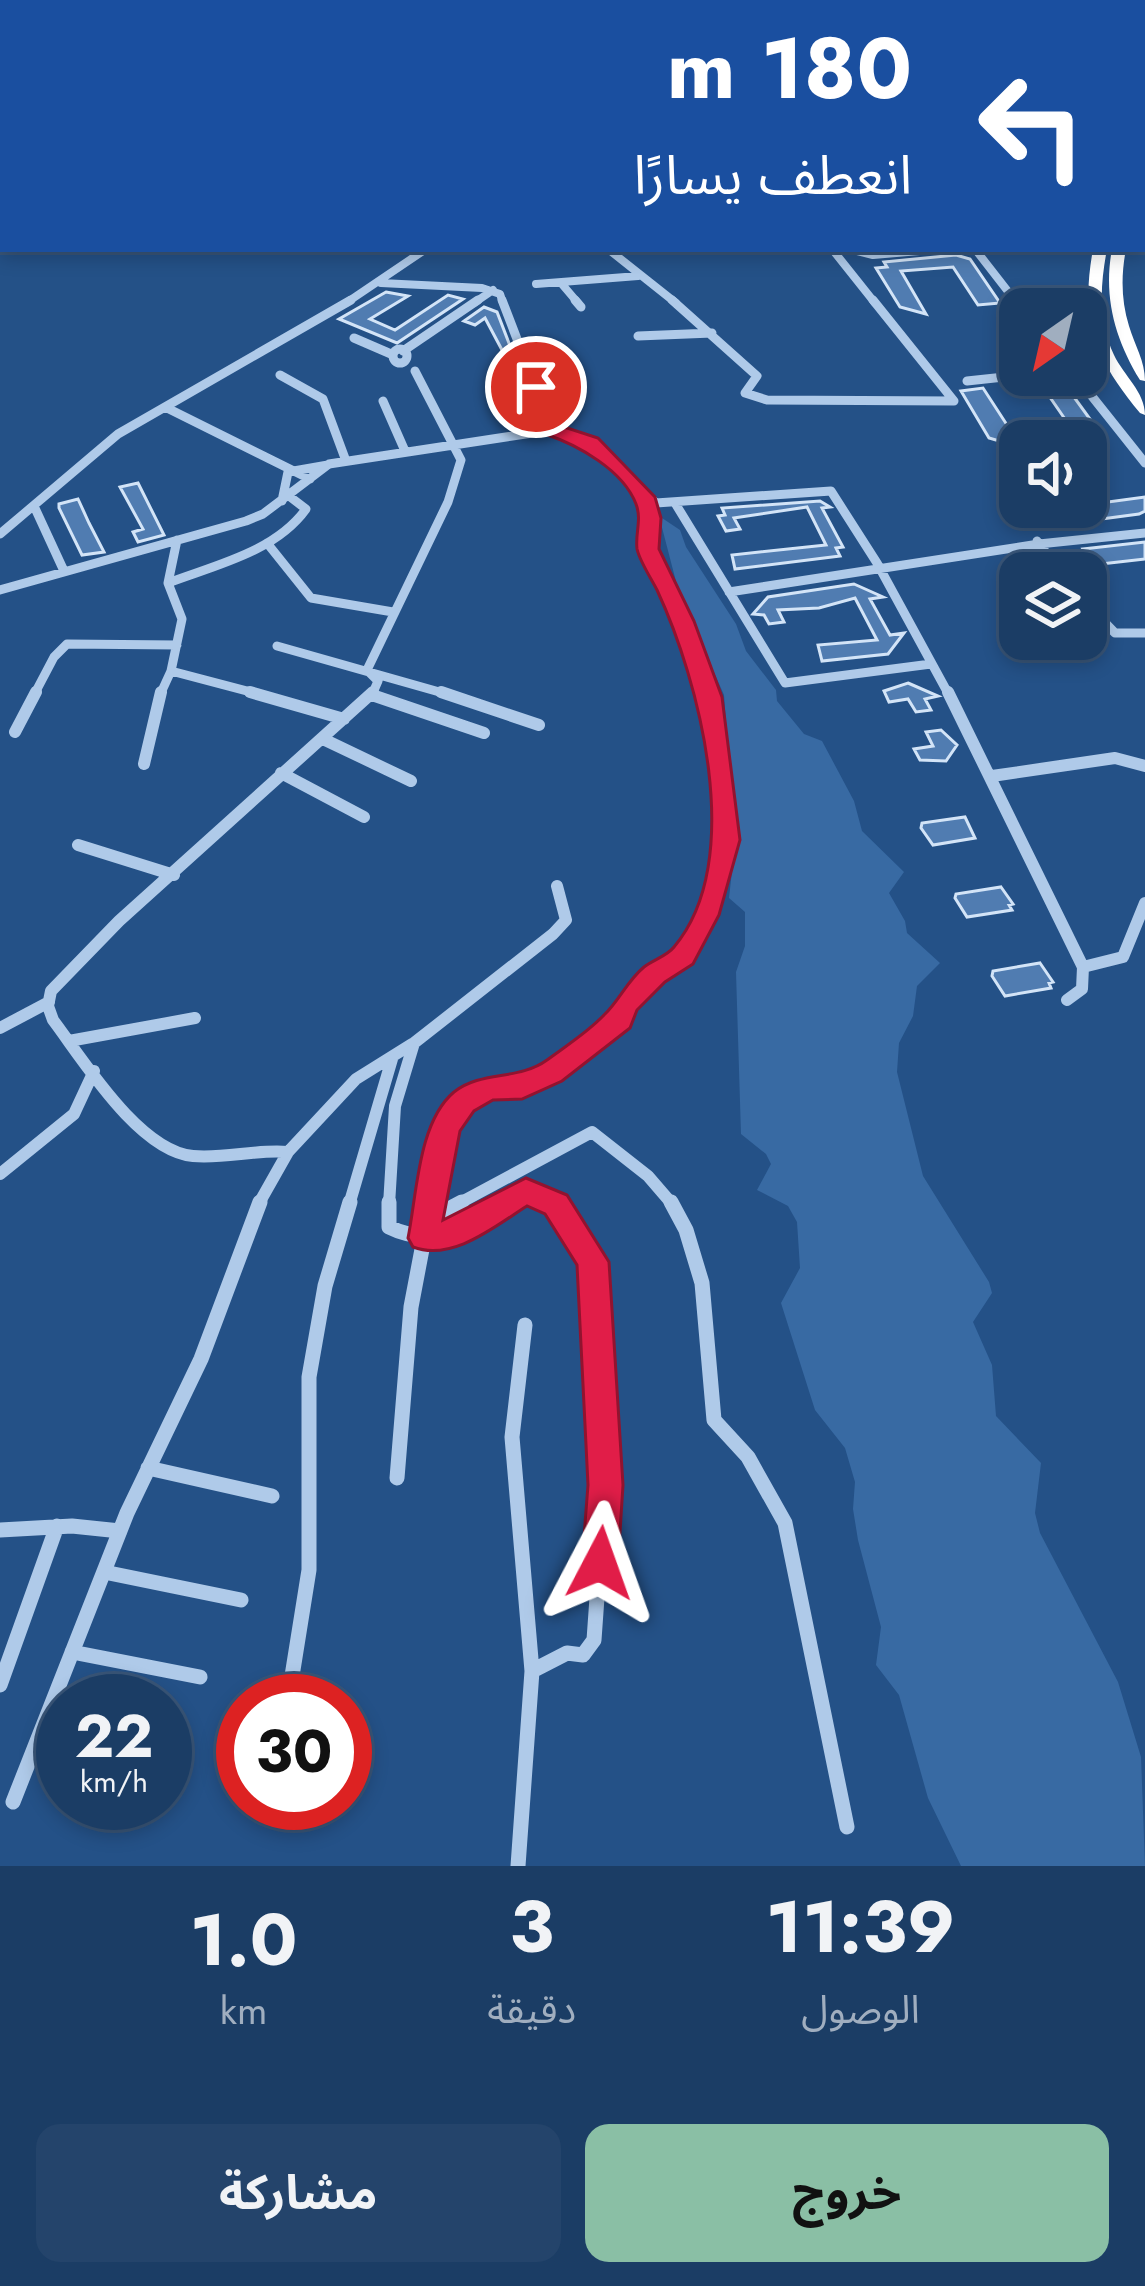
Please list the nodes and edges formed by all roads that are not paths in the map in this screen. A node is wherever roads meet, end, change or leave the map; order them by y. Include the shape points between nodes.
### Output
1 (421, 252) edge
2 (611, 252) edge
3 (834, 252) edge
4 (977, 252) edge
5 (1090, 252) edge
6 (1100, 252) edge
7 (1119, 252) edge
8 (1129, 252) edge
9 (638, 275) junction
10 (381, 283) junction
11 (536, 284) dead end
12 (561, 284) junction
13 (1006, 288) edge
14 (1088, 288) edge
15 (1096, 288) edge
16 (493, 290) junction
17 (1115, 302) junction
18 (581, 307) dead end
19 (713, 333) junction
20 (638, 336) dead end
21 (354, 338) dead end
22 (400, 355) junction
23 (1107, 356) edge
24 (280, 376) dead end
25 (1145, 377) edge
26 (999, 378) edge
27 (967, 381) dead end
28 (1092, 396) edge
29 (382, 401) dead end
30 (164, 407) junction
31 (1145, 410) edge
32 (553, 430) junction
33 (452, 443) junction
34 (405, 451) junction
35 (346, 461) junction
36 (1145, 463) edge
37 (329, 464) junction
38 (292, 470) junction
39 (310, 479) junction
40 (645, 497) junction
41 (285, 498) junction
42 (675, 503) junction
43 (34, 506) junction
44 (1145, 530) edge
45 (0, 534) edge
46 (177, 540) junction
47 (1037, 541) junction
48 (267, 543) junction
49 (1046, 552) edge
50 (878, 566) junction
51 (64, 571) junction
52 (168, 584) junction
53 (0, 590) edge
54 (729, 592) junction
55 (393, 612) junction
56 (1107, 626) edge
57 (1145, 633) edge
58 (177, 645) junction
59 (277, 646) dead end
60 (931, 664) junction
61 (367, 670) junction
62 (171, 671) junction
63 (373, 695) junction
64 (344, 719) junction
65 (539, 725) dead end
66 (15, 732) dead end
67 (484, 733) dead end
68 (323, 739) junction
69 (144, 764) dead end
70 (1145, 766) edge
71 (281, 773) junction
72 (992, 776) junction
73 (411, 781) dead end
74 (364, 817) dead end
75 (78, 845) dead end
76 (174, 875) junction
77 (557, 886) dead end
78 (1145, 903) edge
79 (1082, 968) junction
80 (1067, 1000) dead end
81 (49, 1002) junction
82 (195, 1018) dead end
83 (0, 1028) edge
84 (69, 1041) junction
85 (415, 1042) junction
86 (392, 1059) junction
87 (94, 1071) junction
88 (287, 1152) junction
89 (0, 1174) edge
90 (426, 1228) junction
91 (525, 1325) dead end
92 (148, 1468) junction
93 (397, 1478) dead end
94 (272, 1496) dead end
95 (57, 1526) junction
96 (0, 1531) edge
97 (120, 1531) junction
98 (104, 1572) junction
99 (241, 1600) dead end
100 (72, 1652) junction
101 (532, 1671) junction
102 (292, 1674) edge
103 (200, 1677) dead end
104 (0, 1685) edge
105 (13, 1802) dead end
106 (847, 1827) dead end
107 (518, 1866) edge

1 - 10 street
2 - 9 street
3 - 19 street via 954,401 767,400 746,393 757,376
4 - 13 street
5 - 14 highway
6 - 15 highway
7 - 17 highway
8 - 17 highway
9 - 12 street
9 - 19 street
10 - 16 street
10 - 30 street
11 - 12 street
12 - 18 street
16 - 22 street
16 - 32 street via 504,300
17 - 25 highway
19 - 20 street
21 - 22 street
22 - 33 street
23 - 31 highway
24 - 35 street via 323,399
26 - 27 street
28 - 36 street
29 - 34 street
30 - 38 street
30 - 43 street via 118,434
32 - 33 street
32 - 40 street via 591,442
33 - 34 street
33 - 55 street via 461,460 448,502
34 - 35 street
35 - 37 street
37 - 38 street
37 - 39 street
38 - 39 street
38 - 41 street
39 - 41 street
40 - 42 street
40 - 90 street via 648,549 710,697 727,840 706,915 683,956 552,1073 464,1102 446,1127
41 - 46 street via 247,521
41 - 48 street via 306,509 300,523
42 - 50 street via 831,491
42 - 54 street
43 - 45 street
43 - 51 street
44 - 47 street
46 - 51 street
46 - 52 street
47 - 49 street
47 - 50 street
48 - 52 street
48 - 55 street via 311,598
50 - 54 street
50 - 60 street
51 - 53 street
52 - 58 street via 182,619
54 - 60 street via 785,683
55 - 61 street
56 - 57 street via 1114,633
58 - 62 street
58 - 66 street via 67,644
59 - 61 street
60 - 72 street
61 - 63 street via 378,681
61 - 65 street
62 - 64 street
62 - 69 street
63 - 64 street
63 - 67 street
64 - 68 street
68 - 71 street
68 - 73 street
70 - 72 street via 1115,758
71 - 74 street
71 - 76 street
72 - 79 street
75 - 76 street
76 - 81 street via 119,921
77 - 85 street via 566,920 552,936
78 - 79 street via 1123,957
79 - 80 street via 1082,989
81 - 83 street
81 - 84 street
82 - 84 street
84 - 87 street
85 - 86 street
85 - 90 street via 400,1082 389,1227 399,1234
86 - 88 street via 356,1079
86 - 102 street via 325,1286 309,1377 309,1570
87 - 88 street via 154,1142 173,1152
87 - 89 street via 74,1114
88 - 92 street via 254,1212 200,1359
90 - 93 street
90 - 101 street via 460,1232 526,1191 556,1204 593,1262 605,1485 594,1640 583,1654 567,1653
90 - 106 street via 592,1132 676,1209 697,1270 714,1420 748,1456 785,1523
91 - 101 street via 512,1438
92 - 94 street
92 - 97 street
95 - 96 street
95 - 97 street
95 - 104 street
97 - 98 street
98 - 99 street
98 - 100 street
100 - 103 street
100 - 105 street
101 - 107 street

